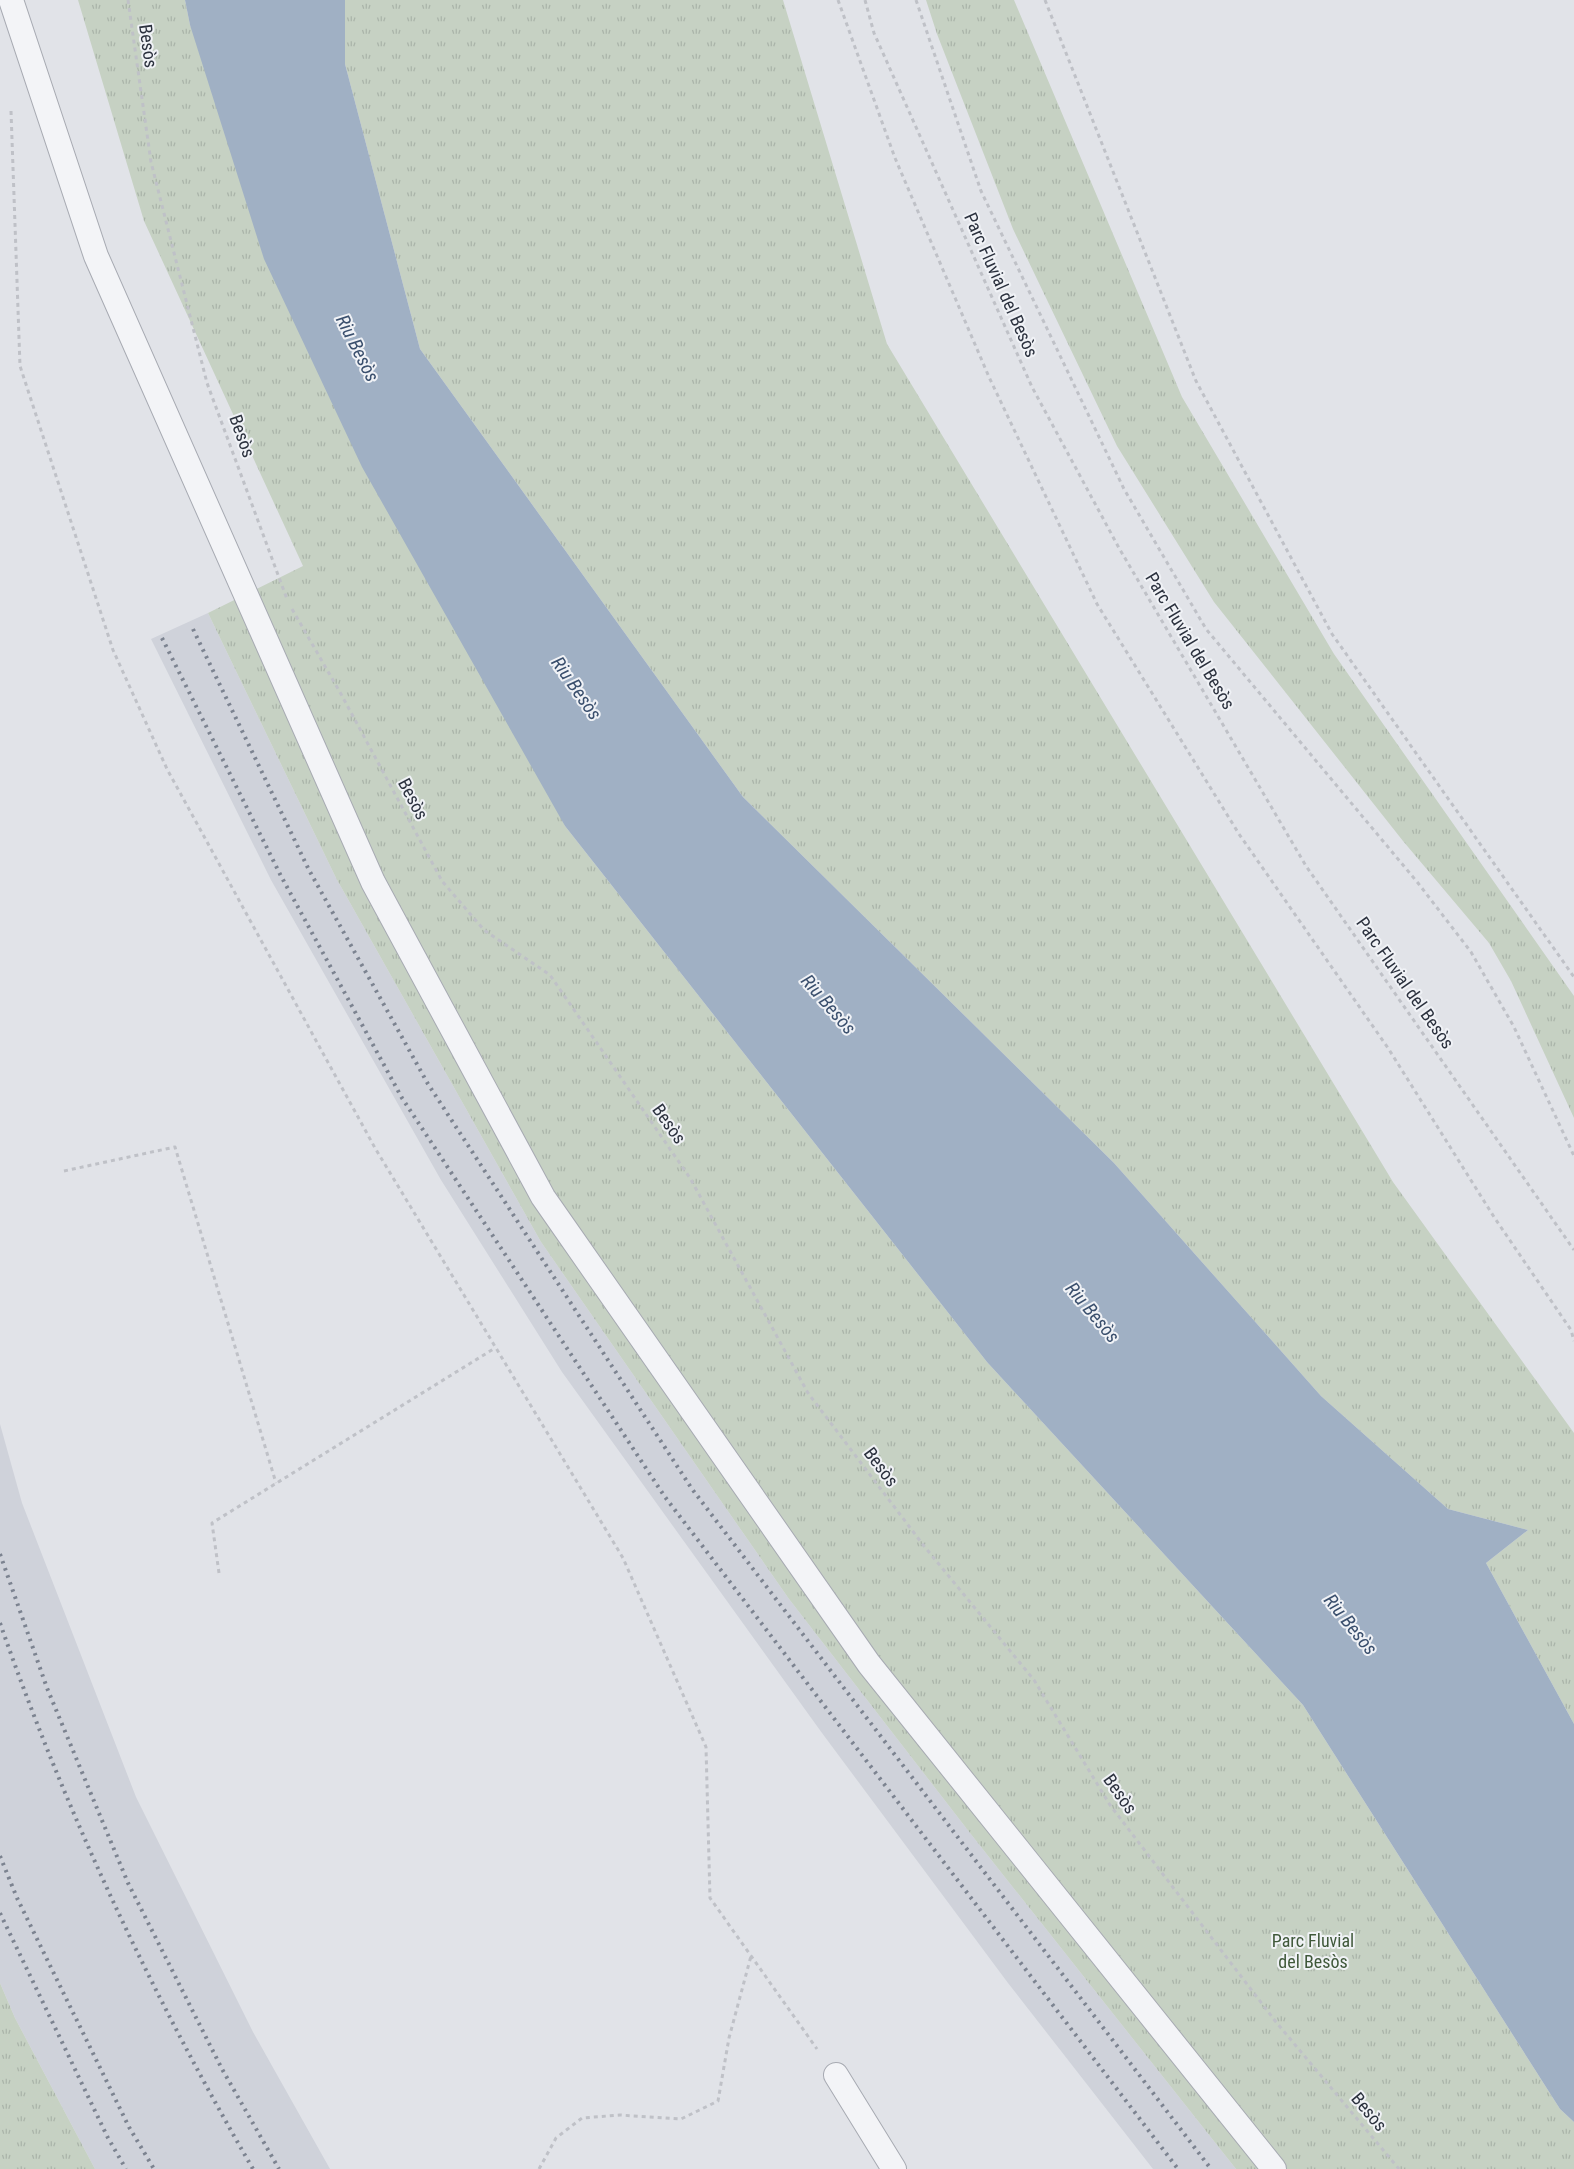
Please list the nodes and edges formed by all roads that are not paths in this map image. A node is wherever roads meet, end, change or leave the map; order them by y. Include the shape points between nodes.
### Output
1 (12, 0) edge
2 (836, 2075) road end
3 (894, 2169) edge
4 (1274, 2169) edge

1 - 4 lane via 96,256 373,882 543,1197 869,1664
2 - 3 lane

